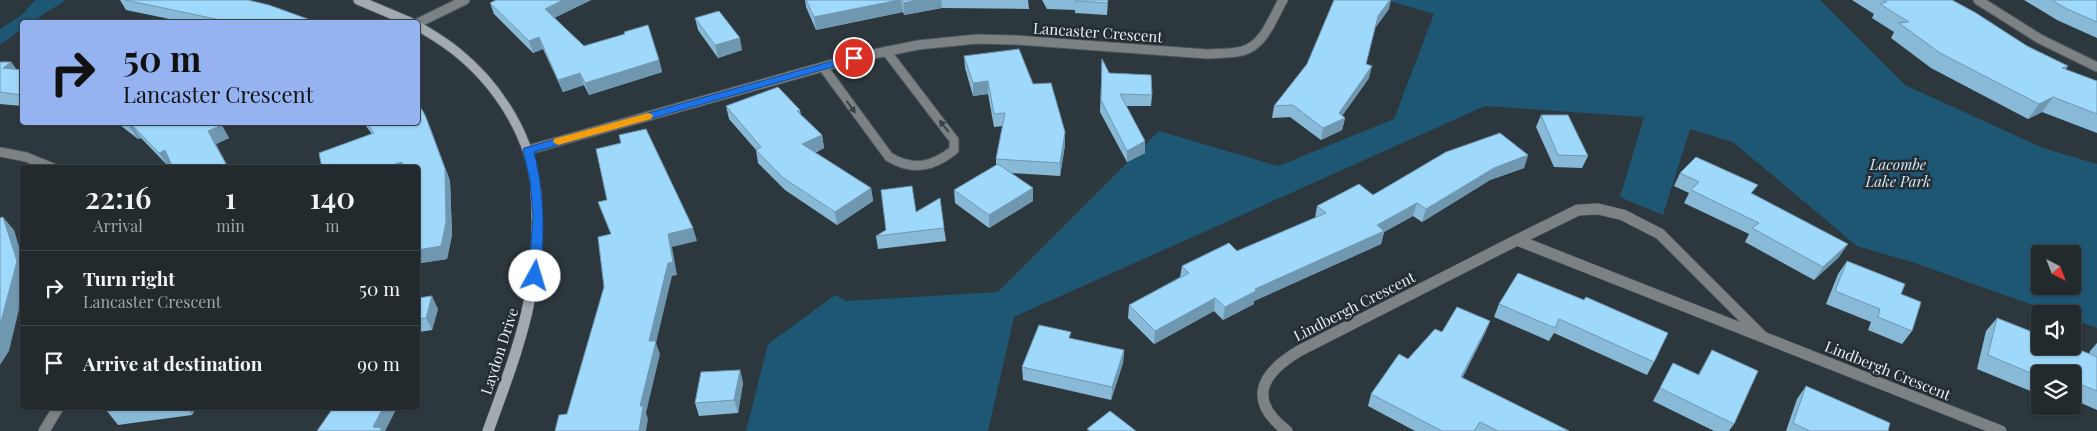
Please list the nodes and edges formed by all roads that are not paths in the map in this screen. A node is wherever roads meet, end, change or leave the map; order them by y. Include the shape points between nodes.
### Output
1 (358, 0) edge
2 (465, 0) edge
3 (1283, 0) edge
4 (1978, 0) edge
5 (406, 20) edge
6 (420, 24) edge
7 (420, 26) edge
8 (886, 51) junction
9 (2097, 66) edge
10 (822, 67) junction
11 (528, 150) junction
12 (0, 152) edge
13 (46, 165) edge
14 (1516, 240) junction
15 (1763, 337) junction
16 (57, 410) edge
17 (44, 431) edge
18 (488, 431) edge
19 (1287, 431) edge
20 (2001, 431) edge

1 - 5 street
2 - 6 street
3 - 8 street, Lancaster Crescent via 1254,46 1223,54 977,39
4 - 9 street via 2040,39
7 - 11 street, Laydon Drive via 460,55 488,82 516,122
8 - 10 street, Lancaster Crescent
10 -> 8 street via 888,157 900,164 914,166 928,166 943,160 954,150 954,140
10 - 11 street, Lancaster Crescent
11 - 18 street, Laydon Drive via 538,195 537,264 520,341
12 - 13 street
14 - 15 street, Lindbergh Crescent
14 - 15 street, Lindbergh Crescent via 1578,210 1598,209 1623,215 1660,234
14 - 19 street, Lindbergh Crescent via 1283,361 1270,372 1262,396 1264,408
15 - 20 street, Lindbergh Crescent
16 - 17 street

